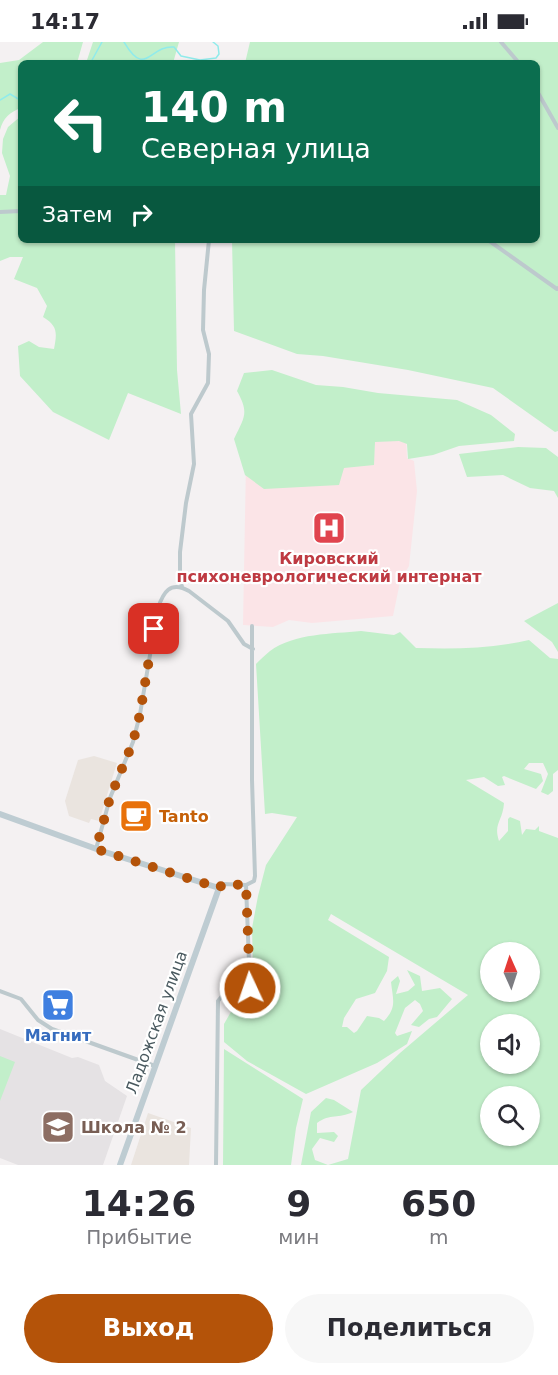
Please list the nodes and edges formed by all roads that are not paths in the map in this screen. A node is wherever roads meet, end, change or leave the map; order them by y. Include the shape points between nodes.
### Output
1 (501, 42) edge
2 (516, 60) edge
3 (540, 96) edge
4 (558, 128) edge
5 (18, 211) edge
6 (0, 212) edge
7 (209, 243) edge
8 (492, 243) edge
9 (558, 288) edge
10 (182, 587) junction
11 (252, 626) dead end
12 (253, 649) junction
13 (0, 814) edge
14 (96, 849) junction
15 (246, 885) junction
16 (219, 888) junction
17 (0, 991) edge
18 (155, 1065) junction
19 (120, 1165) edge
20 (216, 1165) edge

1 - 2 street
3 - 4 street
5 - 6 street
7 - 10 street via 203,330 208,383 191,414 194,464 180,552
8 - 9 street
10 - 12 street via 228,621 244,644
10 - 14 street via 163,593 158,608 133,742 110,798
11 - 12 street
12 - 15 street via 255,876
13 - 14 street
14 - 16 street
15 - 16 street via 223,884
15 - 20 street via 250,988 223,995 218,1001
16 - 18 street, Ладожская улица
17 - 18 street via 21,999 38,1020 52,1029
18 - 19 street, Ладожская улица

